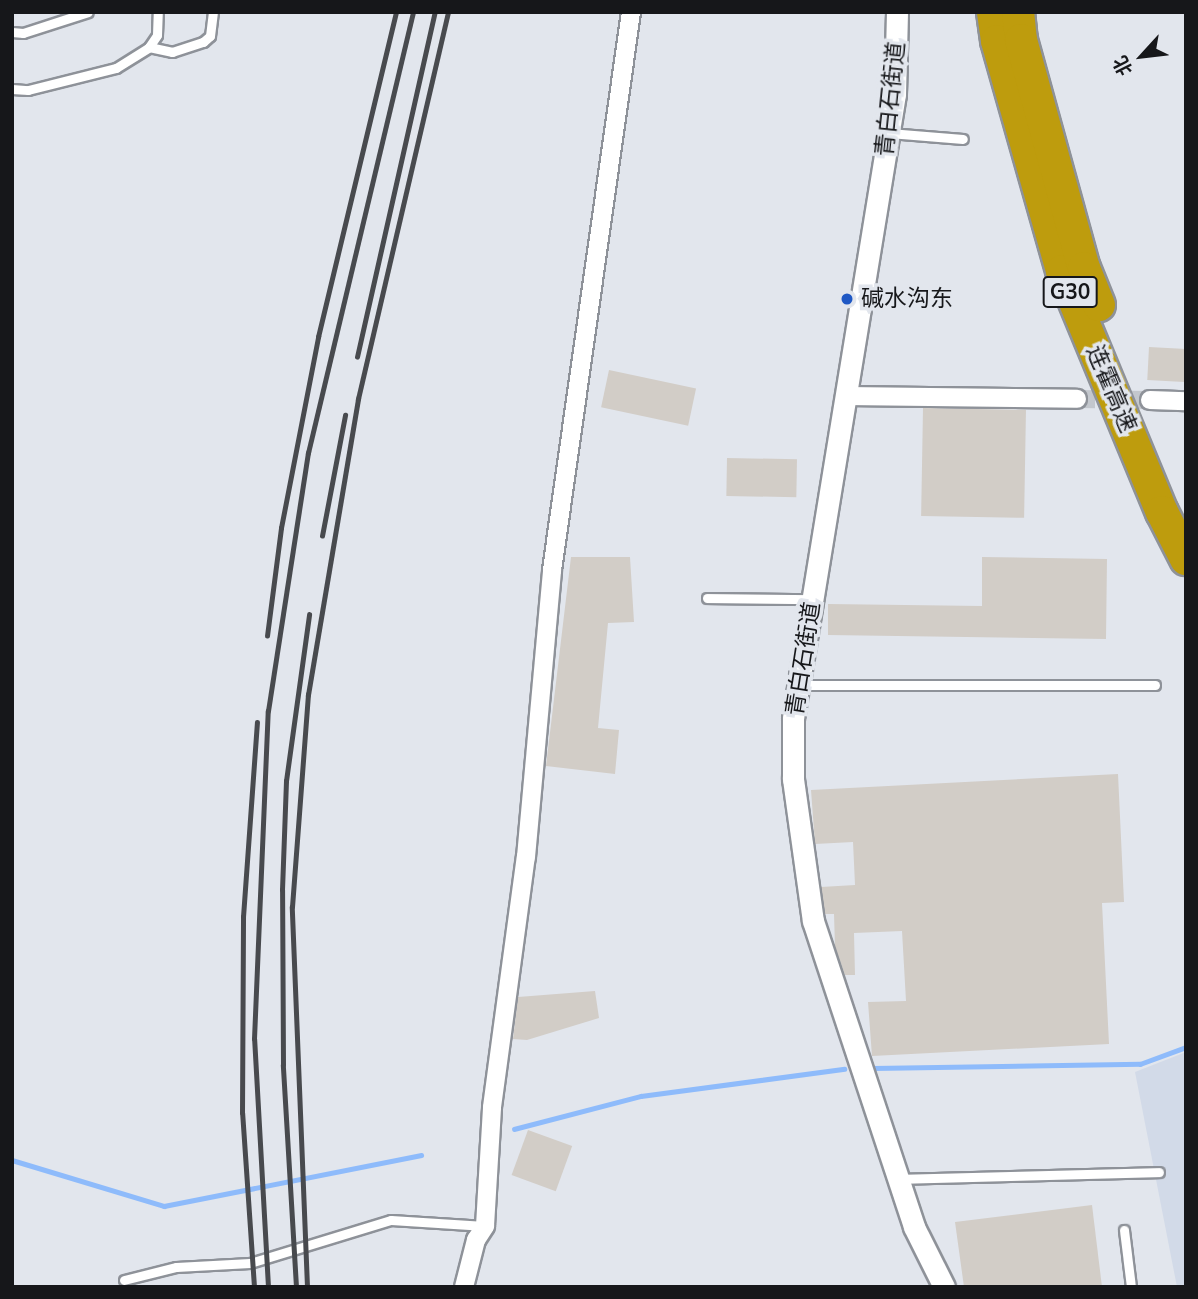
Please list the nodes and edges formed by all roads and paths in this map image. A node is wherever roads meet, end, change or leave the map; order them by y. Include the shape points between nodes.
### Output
1 (88, 12) edge
2 (158, 12) edge
3 (213, 12) edge
4 (631, 12) edge
5 (897, 12) edge
6 (993, 12) edge
7 (1018, 12) edge
8 (12, 32) edge
9 (149, 47) junction
10 (12, 89) edge
11 (889, 134) junction
12 (963, 139) dead end
13 (846, 396) junction
14 (1077, 399) tunnel mouth
15 (1150, 400) tunnel mouth
16 (1186, 401) edge
17 (1186, 513) edge
18 (1186, 559) edge
19 (707, 598) dead end
20 (813, 599) junction
21 (799, 685) junction
22 (1155, 685) dead end
23 (1159, 1172) dead end
24 (898, 1180) junction
25 (485, 1226) junction
26 (1124, 1230) dead end
27 (124, 1280) dead end
28 (464, 1287) edge
29 (944, 1287) edge
30 (1131, 1287) edge

1 - 8 lane via 23,33
2 - 9 lane via 157,35
3 - 9 lane via 209,36 203,42 172,52
4 - 25 street via 552,570 526,857 492,1107
5 - 11 street, 青白石街道
6 - 18 highway, 连霍高速 / G30 via 997,41 1062,271
7 - 17 highway, 连霍高速 / G30 via 1021,40 1084,268
9 - 10 lane via 116,68 28,90
11 - 12 lane
11 - 13 street, 青白石街道
13 - 14 street
13 - 20 street, 青白石街道
15 - 16 street
19 - 20 lane
20 - 21 street, 青白石街道
21 - 22 lane
21 - 24 street, 青白石街道 via 793,779 813,921
23 - 24 lane
24 - 29 street, 青白石街道 via 914,1227
25 - 27 lane via 391,1220 250,1263 176,1267
25 - 28 street via 476,1240
26 - 30 lane

